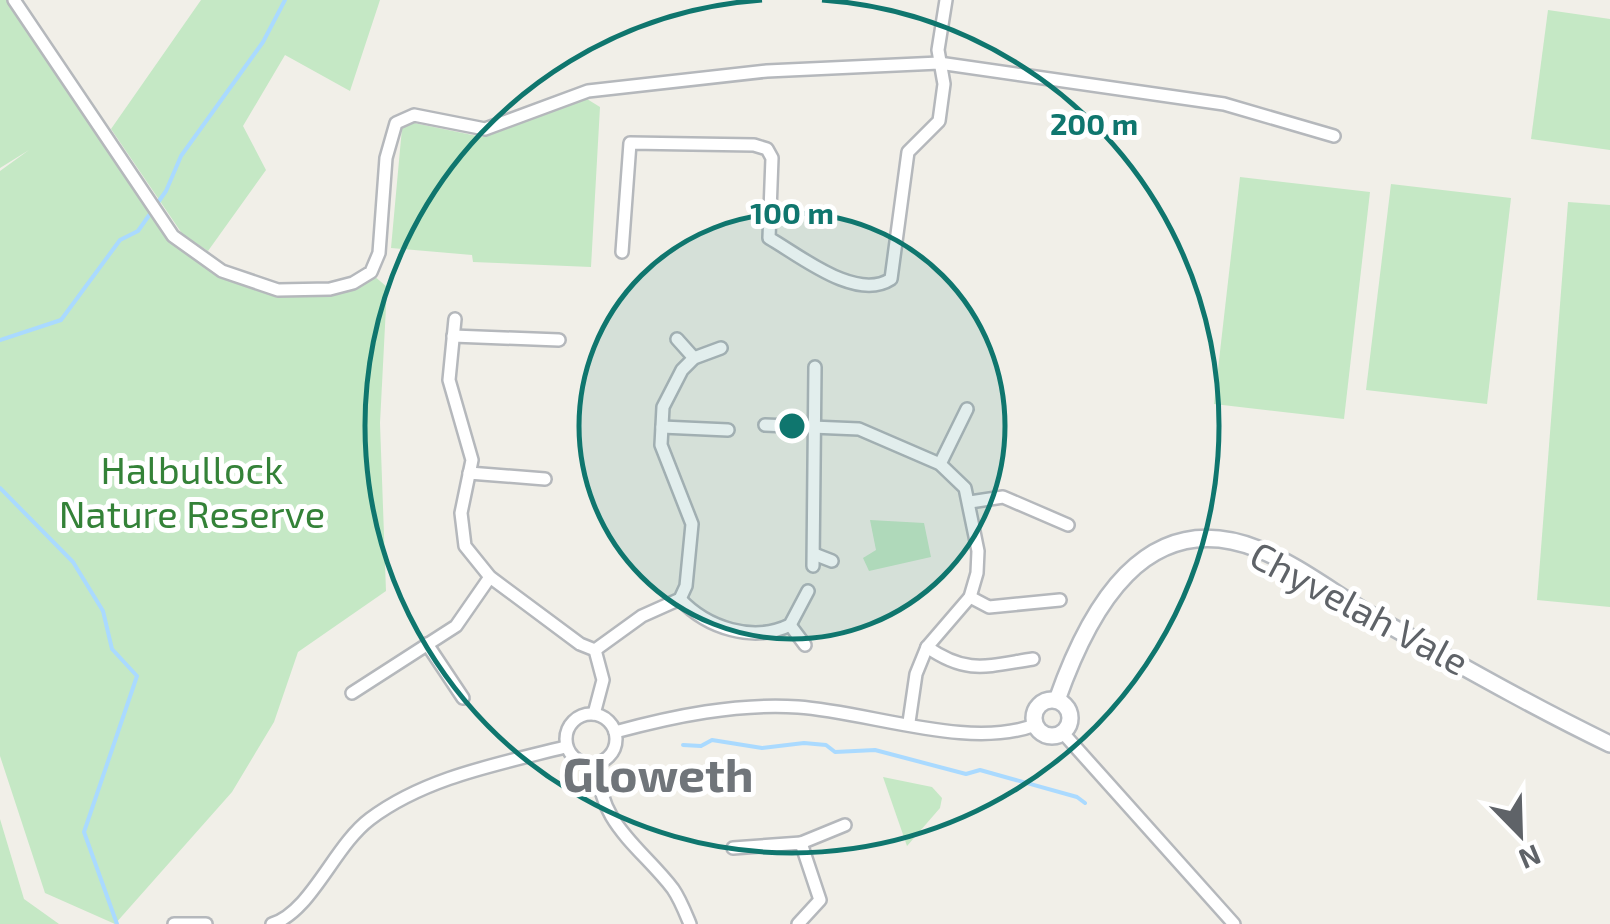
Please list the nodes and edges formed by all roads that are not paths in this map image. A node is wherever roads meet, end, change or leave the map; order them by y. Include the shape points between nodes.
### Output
1 (14, 0) edge
2 (946, 0) edge
3 (940, 63) junction
4 (1334, 136) dead end
5 (622, 252) dead end
6 (455, 319) dead end
7 (453, 336) junction
8 (677, 339) dead end
9 (559, 340) dead end
10 (721, 348) dead end
11 (694, 358) junction
12 (814, 366) dead end
13 (966, 409) dead end
14 (765, 425) dead end
15 (816, 426) junction
16 (662, 427) junction
17 (728, 430) dead end
18 (940, 464) junction
19 (469, 473) junction
20 (545, 479) dead end
21 (970, 502) junction
22 (1068, 525) dead end
23 (832, 561) dead end
24 (490, 576) junction
25 (808, 591) dead end
26 (970, 597) junction
27 (680, 599) junction
28 (1060, 600) dead end
29 (790, 626) junction
30 (428, 644) junction
31 (805, 645) dead end
32 (926, 648) junction
33 (595, 650) junction
34 (1034, 659) dead end
35 (352, 693) dead end
36 (462, 698) dead end
37 (1057, 700) junction
38 (594, 714) junction
39 (909, 722) junction
40 (1034, 725) junction
41 (615, 732) junction
42 (1063, 733) junction
43 (1610, 744) edge
44 (565, 747) junction
45 (600, 763) junction
46 (845, 826) dead end
47 (801, 843) junction
48 (734, 848) dead end
49 (174, 924) edge
50 (206, 924) edge
51 (272, 924) edge
52 (690, 924) edge
53 (798, 924) edge
54 (1234, 924) edge

1 - 3 street via 183,246 222,272 278,290 330,289 371,272 379,253 386,158 396,123 414,115 485,130 588,91 767,70
2 - 3 street
3 - 4 street via 1224,104
3 - 5 street via 938,121 908,152 891,279 884,284 848,282 768,238 772,158 754,145 630,143
6 - 7 street
7 - 9 street
7 - 19 street via 449,380 467,438
8 - 11 street
10 - 11 street
11 - 16 street via 669,390
12 - 15 street
13 - 18 street
14 - 15 street
15 - 18 street via 859,429
15 - 23 street via 814,560
16 - 17 street
16 - 27 street via 666,464 692,524 691,565
18 - 21 street via 956,475
19 - 20 street
19 - 24 street via 461,531
21 - 22 street via 1003,497
21 - 26 street via 978,551
24 - 30 street via 456,626
24 - 33 street
25 - 29 street
26 - 28 street via 989,607
26 - 32 street
27 - 29 street via 738,632
27 - 33 street
29 - 31 street
30 - 35 street
30 - 36 street
32 - 34 street via 952,665 972,668
32 - 39 street
33 - 38 street via 603,680
37 - 40 street, Chyvelah Vale via 1038,707
37 - 42 street via 1070,718
37 - 43 street, Chyvelah Vale via 1080,641 1121,576 1180,544 1231,542 1284,562
38 - 41 street
38 - 44 street via 572,722
39 - 40 street via 981,735
39 - 41 street via 763,706
40 - 42 street via 1043,734
41 - 45 street via 615,747
42 - 54 street
44 - 45 street via 578,762
44 - 51 street via 400,798 340,847 299,907
45 - 52 street via 614,823 675,892
46 - 47 street
47 - 48 street
47 - 53 street via 820,900
49 - 50 street

